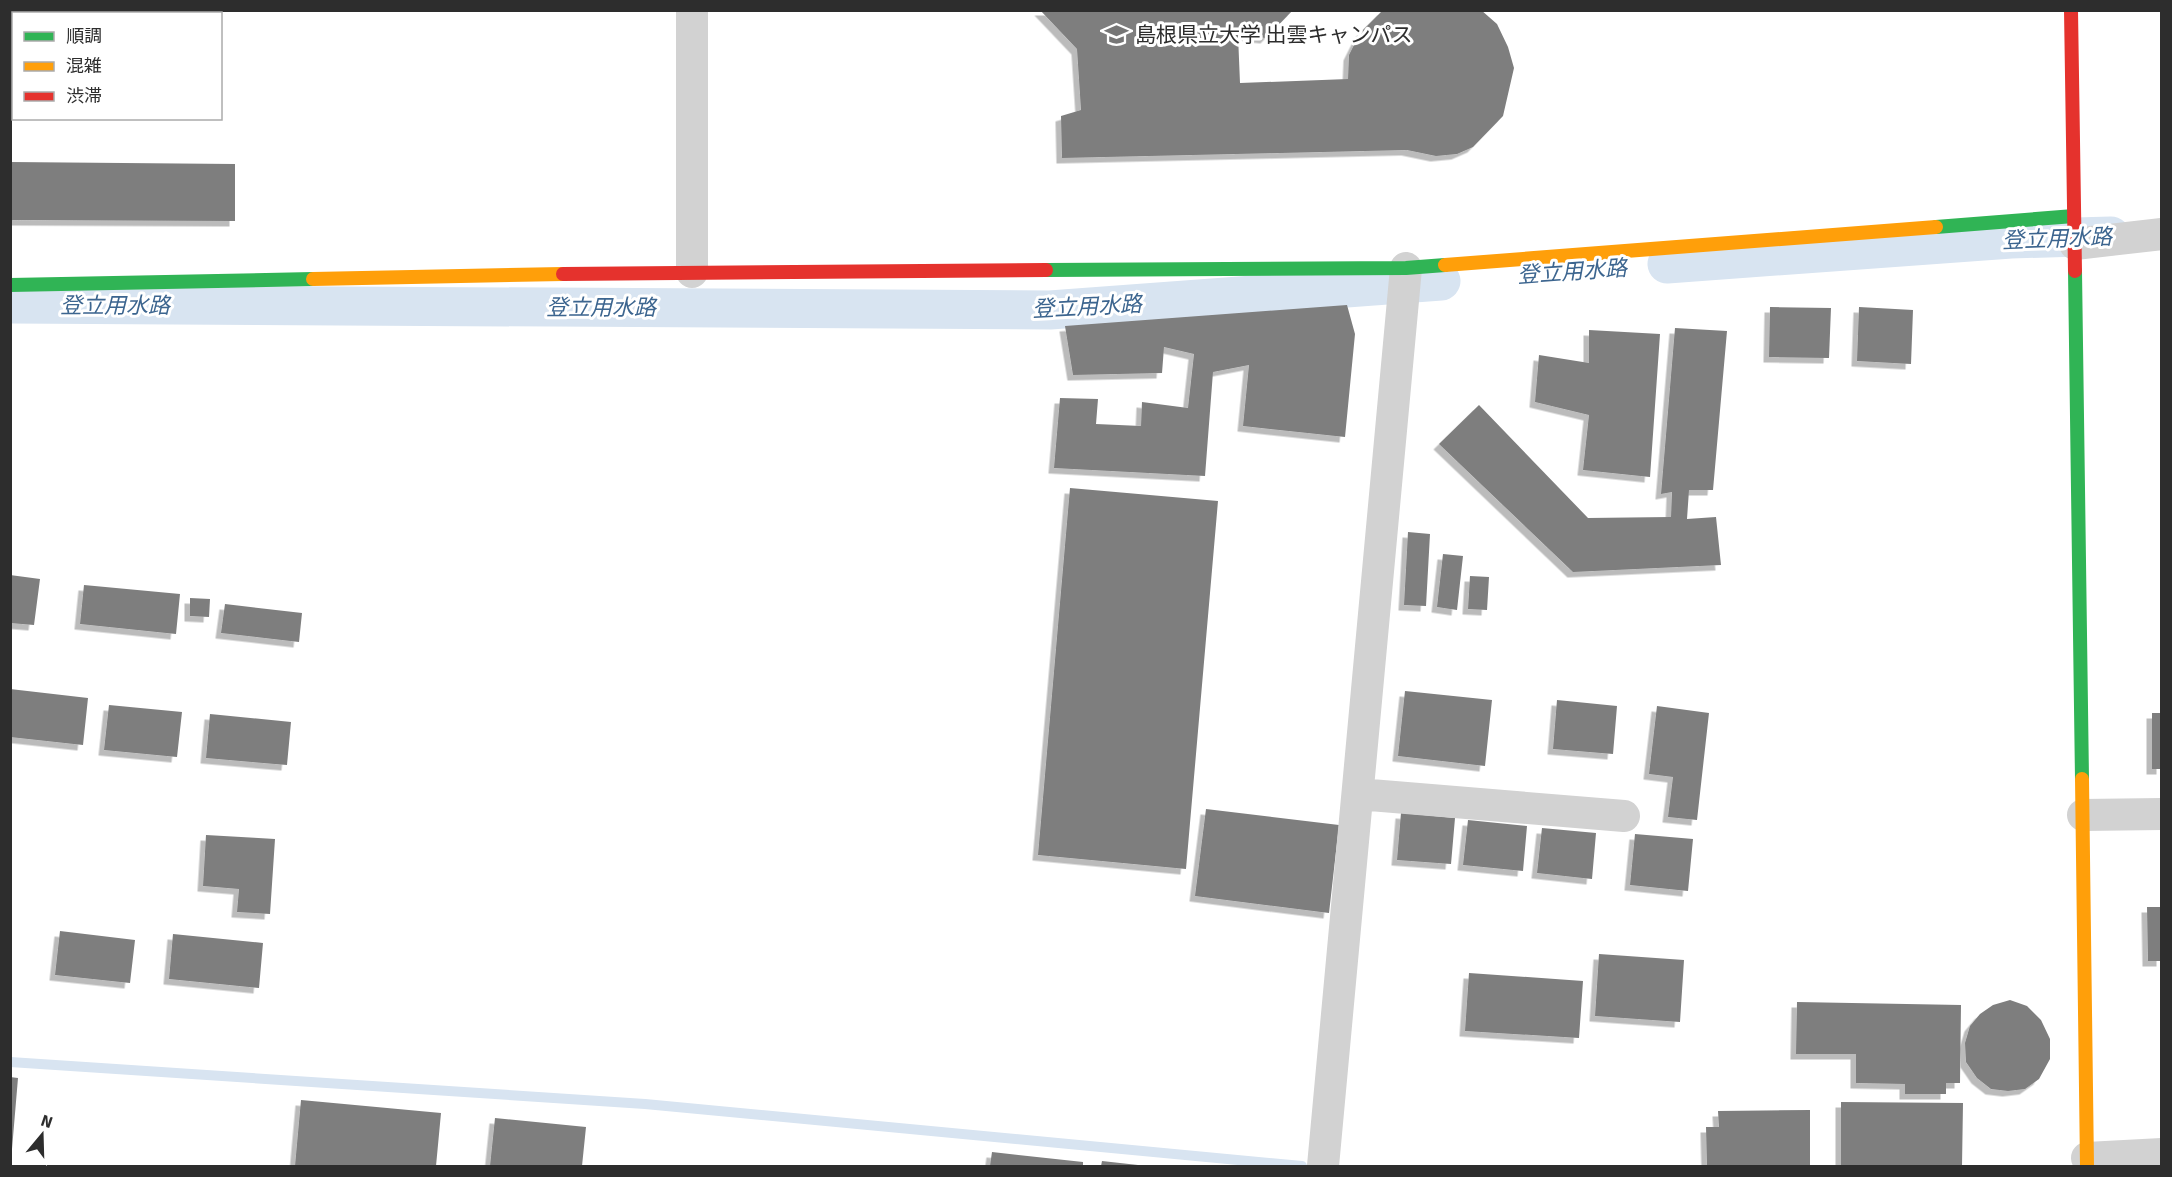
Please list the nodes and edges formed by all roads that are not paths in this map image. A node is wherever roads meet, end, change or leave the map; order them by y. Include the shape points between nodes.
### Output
1 (692, 10) edge
2 (2071, 10) edge
3 (2074, 230) junction
4 (2162, 234) edge
5 (1406, 268) junction
6 (692, 272) junction
7 (10, 285) edge
8 (1358, 794) junction
9 (2162, 814) edge
10 (2083, 815) junction
11 (1624, 816) dead end
12 (2162, 1154) edge
13 (2087, 1162) edge
14 (1323, 1167) edge

1 - 6 street
2 - 3 street
3 - 4 street
3 - 5 street
3 - 10 street
5 - 6 street
5 - 8 street
6 - 7 street
8 - 11 street
8 - 14 street
9 - 10 street
10 - 13 street
12 - 13 street

